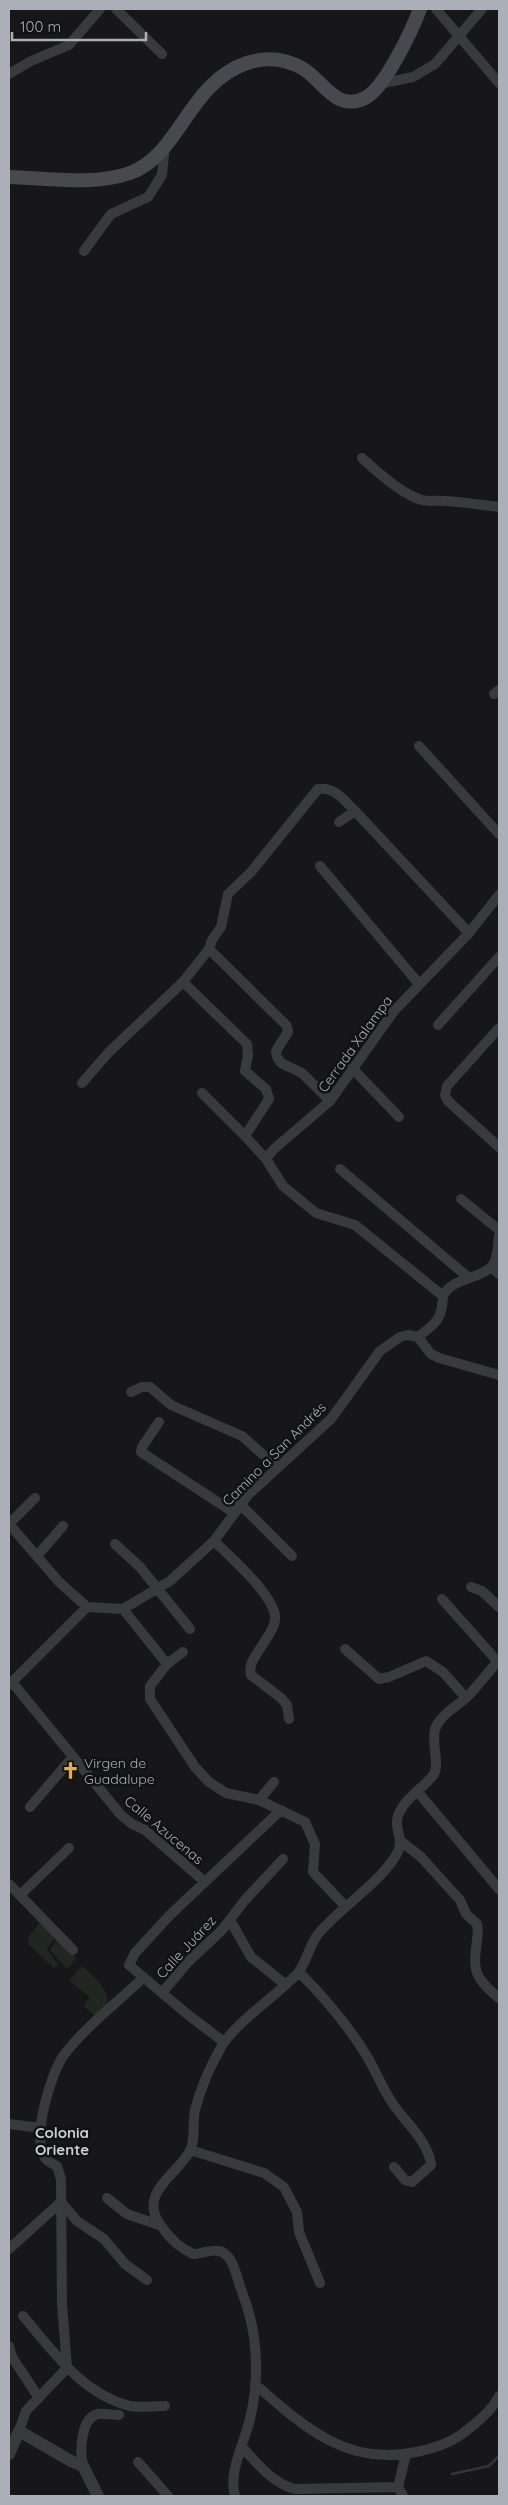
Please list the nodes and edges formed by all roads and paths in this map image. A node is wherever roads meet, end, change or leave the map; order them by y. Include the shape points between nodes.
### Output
1 (100, 9) edge
2 (116, 9) edge
3 (420, 9) edge
4 (436, 9) edge
5 (482, 9) edge
6 (460, 36) junction
7 (162, 54) dead end
8 (9, 74) edge
9 (379, 84) junction
10 (499, 84) edge
11 (165, 144) junction
12 (9, 178) edge
13 (84, 251) dead end
14 (362, 458) dead end
15 (499, 507) edge
16 (419, 746) dead end
17 (355, 811) junction
18 (339, 822) dead end
19 (499, 834) edge
20 (320, 866) dead end
21 (499, 894) edge
22 (469, 933) junction
23 (209, 949) junction
24 (499, 958) edge
25 (182, 982) junction
26 (419, 984) junction
27 (438, 1025) dead end
28 (499, 1028) edge
29 (352, 1068) junction
30 (82, 1084) dead end
31 (202, 1093) dead end
32 (330, 1101) junction
33 (399, 1118) dead end
34 (245, 1136) junction
35 (499, 1147) edge
36 (266, 1159) junction
37 (340, 1169) dead end
38 (461, 1198) dead end
39 (499, 1230) edge
40 (499, 1236) edge
41 (495, 1271) edge
42 (469, 1278) junction
43 (443, 1296) junction
44 (418, 1337) junction
45 (499, 1375) edge
46 (131, 1392) dead end
47 (159, 1422) dead end
48 (277, 1466) junction
49 (35, 1498) dead end
50 (236, 1508) junction
51 (9, 1524) edge
52 (63, 1526) dead end
53 (214, 1541) junction
54 (115, 1544) dead end
55 (37, 1556) junction
56 (292, 1556) dead end
57 (471, 1588) dead end
58 (158, 1590) junction
59 (442, 1598) dead end
60 (499, 1607) edge
61 (87, 1608) junction
62 (123, 1610) junction
63 (190, 1629) dead end
64 (345, 1650) dead end
65 (182, 1652) dead end
66 (499, 1661) edge
67 (167, 1664) junction
68 (10, 1683) edge
69 (466, 1698) junction
70 (289, 1719) dead end
71 (72, 1758) junction
72 (274, 1782) dead end
73 (417, 1791) junction
74 (258, 1800) junction
75 (30, 1807) dead end
76 (281, 1810) junction
77 (402, 1842) junction
78 (69, 1848) dead end
79 (283, 1859) dead end
80 (205, 1882) junction
81 (9, 1884) edge
82 (499, 1889) edge
83 (20, 1895) junction
84 (345, 1906) junction
85 (230, 1920) junction
86 (73, 1950) dead end
87 (300, 1972) junction
88 (144, 1977) junction
89 (286, 1985) junction
90 (162, 1993) junction
91 (499, 1998) edge
92 (224, 2042) junction
93 (9, 2124) edge
94 (40, 2128) junction
95 (190, 2150) junction
96 (394, 2167) dead end
97 (107, 2198) dead end
98 (61, 2202) junction
99 (159, 2224) junction
100 (9, 2249) edge
101 (147, 2280) dead end
102 (320, 2283) dead end
103 (22, 2316) dead end
104 (9, 2346) edge
105 (67, 2368) junction
106 (255, 2384) junction
107 (499, 2396) edge
108 (39, 2398) junction
109 (165, 2406) dead end
110 (119, 2415) dead end
111 (19, 2430) junction
112 (242, 2447) junction
113 (9, 2454) edge
114 (406, 2454) junction
115 (138, 2462) dead end
116 (83, 2466) junction
117 (400, 2492) edge
118 (98, 2496) edge
119 (168, 2496) edge
120 (235, 2496) edge

1 - 8 street via 69,45 31,60
2 - 7 street
3 - 9 main road via 402,49
4 - 6 street
5 - 6 street
6 - 9 street via 435,64 423,72
6 - 10 street
9 - 11 main road via 368,97 352,103 332,95 303,68 292,63 279,60 248,63 221,76 204,92
11 - 12 main road via 142,168 129,174 90,179
11 - 13 street via 162,175 148,197 111,214
14 - 15 street via 412,497 424,501
16 - 19 street
17 - 18 street
17 - 22 street
17 - 23 street via 328,788 318,790 251,872 228,894 221,927
20 - 26 street
21 - 22 street, Cerrada Xalampa
22 - 26 street, Cerrada Xalampa
23 - 25 street
23 - 32 street via 287,1026 288,1032 276,1051 281,1063 302,1073
24 - 27 street
25 - 30 street via 108,1052
25 - 34 street via 247,1044 244,1071 268,1094 264,1109
26 - 29 street, Cerrada Xalampa via 394,1011
28 - 35 street via 447,1086 445,1095
29 - 32 street, Cerrada Xalampa
29 - 33 street
31 - 34 street
32 - 36 street, Cerrada Xalampa
34 - 36 street
36 - 43 street via 284,1186 316,1213 355,1225
37 - 42 street
38 - 39 street
40 - 41 street
41 - 42 street
42 - 43 street via 451,1286
43 - 44 street via 439,1319
44 - 45 street via 431,1354 439,1358
44 - 48 street, Camino a San Andrés via 408,1335 387,1344 330,1419
46 - 48 street via 150,1387 171,1405 242,1436
47 - 50 street via 141,1452
48 - 50 street, Camino a San Andrés
49 - 51 street
50 - 53 street, Camino a San Andrés
50 - 56 street
51 - 55 street
52 - 55 street
53 - 58 street, Camino a San Andrés
53 - 70 street via 252,1579 274,1611 275,1620 270,1633 251,1662 250,1669 251,1676 287,1705
54 - 58 street via 140,1567
55 - 61 street
57 - 60 street via 482,1591
58 - 62 street, Camino a San Andrés
58 - 63 street
59 - 66 street
61 - 62 street
61 - 68 street
62 - 67 street
64 - 69 street via 379,1679 422,1662 431,1662
65 - 67 street
66 - 69 street
67 - 74 street via 148,1691 150,1699 194,1767 218,1789
68 - 71 street, Calle Azucenas
69 - 73 street via 447,1713 436,1728 433,1742 436,1767
71 - 75 street
71 - 80 street, Calle Azucenas via 121,1815 145,1830
72 - 74 street
73 - 77 street via 398,1815
73 - 82 street
74 - 76 street
76 - 80 street
76 - 84 street via 306,1822 315,1844 313,1872
77 - 84 street via 384,1871
77 - 91 street via 421,1857 477,1924 475,1970 481,1981
78 - 83 street
79 - 85 street, Calle Juárez
80 - 88 street via 135,1953 130,1965
81 - 83 street
83 - 86 street
84 - 87 street via 318,1934
85 - 89 street, Calle Juárez via 251,1957
85 - 90 street, Calle Juárez
87 - 89 street
87 - 96 street via 344,2022 366,2054 392,2102 416,2134 431,2165 412,2182 405,2180
88 - 90 street
88 - 94 street via 62,2057
89 - 92 street
90 - 92 street
92 - 95 street via 210,2066 198,2100
93 - 94 street
94 - 98 street via 40,2146 44,2156 58,2166
95 - 99 street via 156,2193 153,2209
95 - 102 street via 264,2173 284,2187 297,2212 299,2232
97 - 99 street via 128,2214
98 - 100 street
98 - 101 street via 77,2221 104,2239 125,2264
98 - 105 street via 62,2304
99 - 106 street via 184,2250 202,2254 218,2250 226,2254 232,2264 246,2302 255,2341
103 - 105 street
104 - 108 street via 12,2357
105 - 108 street
105 - 109 street via 101,2395 132,2406
106 - 112 street via 251,2416
106 - 114 street via 301,2423 342,2447 372,2455
107 - 114 street via 484,2417 453,2440
108 - 111 street via 26,2411
110 - 116 street via 98,2414 91,2420 80,2445
111 - 113 street
111 - 116 street
112 - 117 street via 272,2479 283,2486
112 - 120 street via 233,2474
114 - 117 street
115 - 119 street
116 - 118 street

